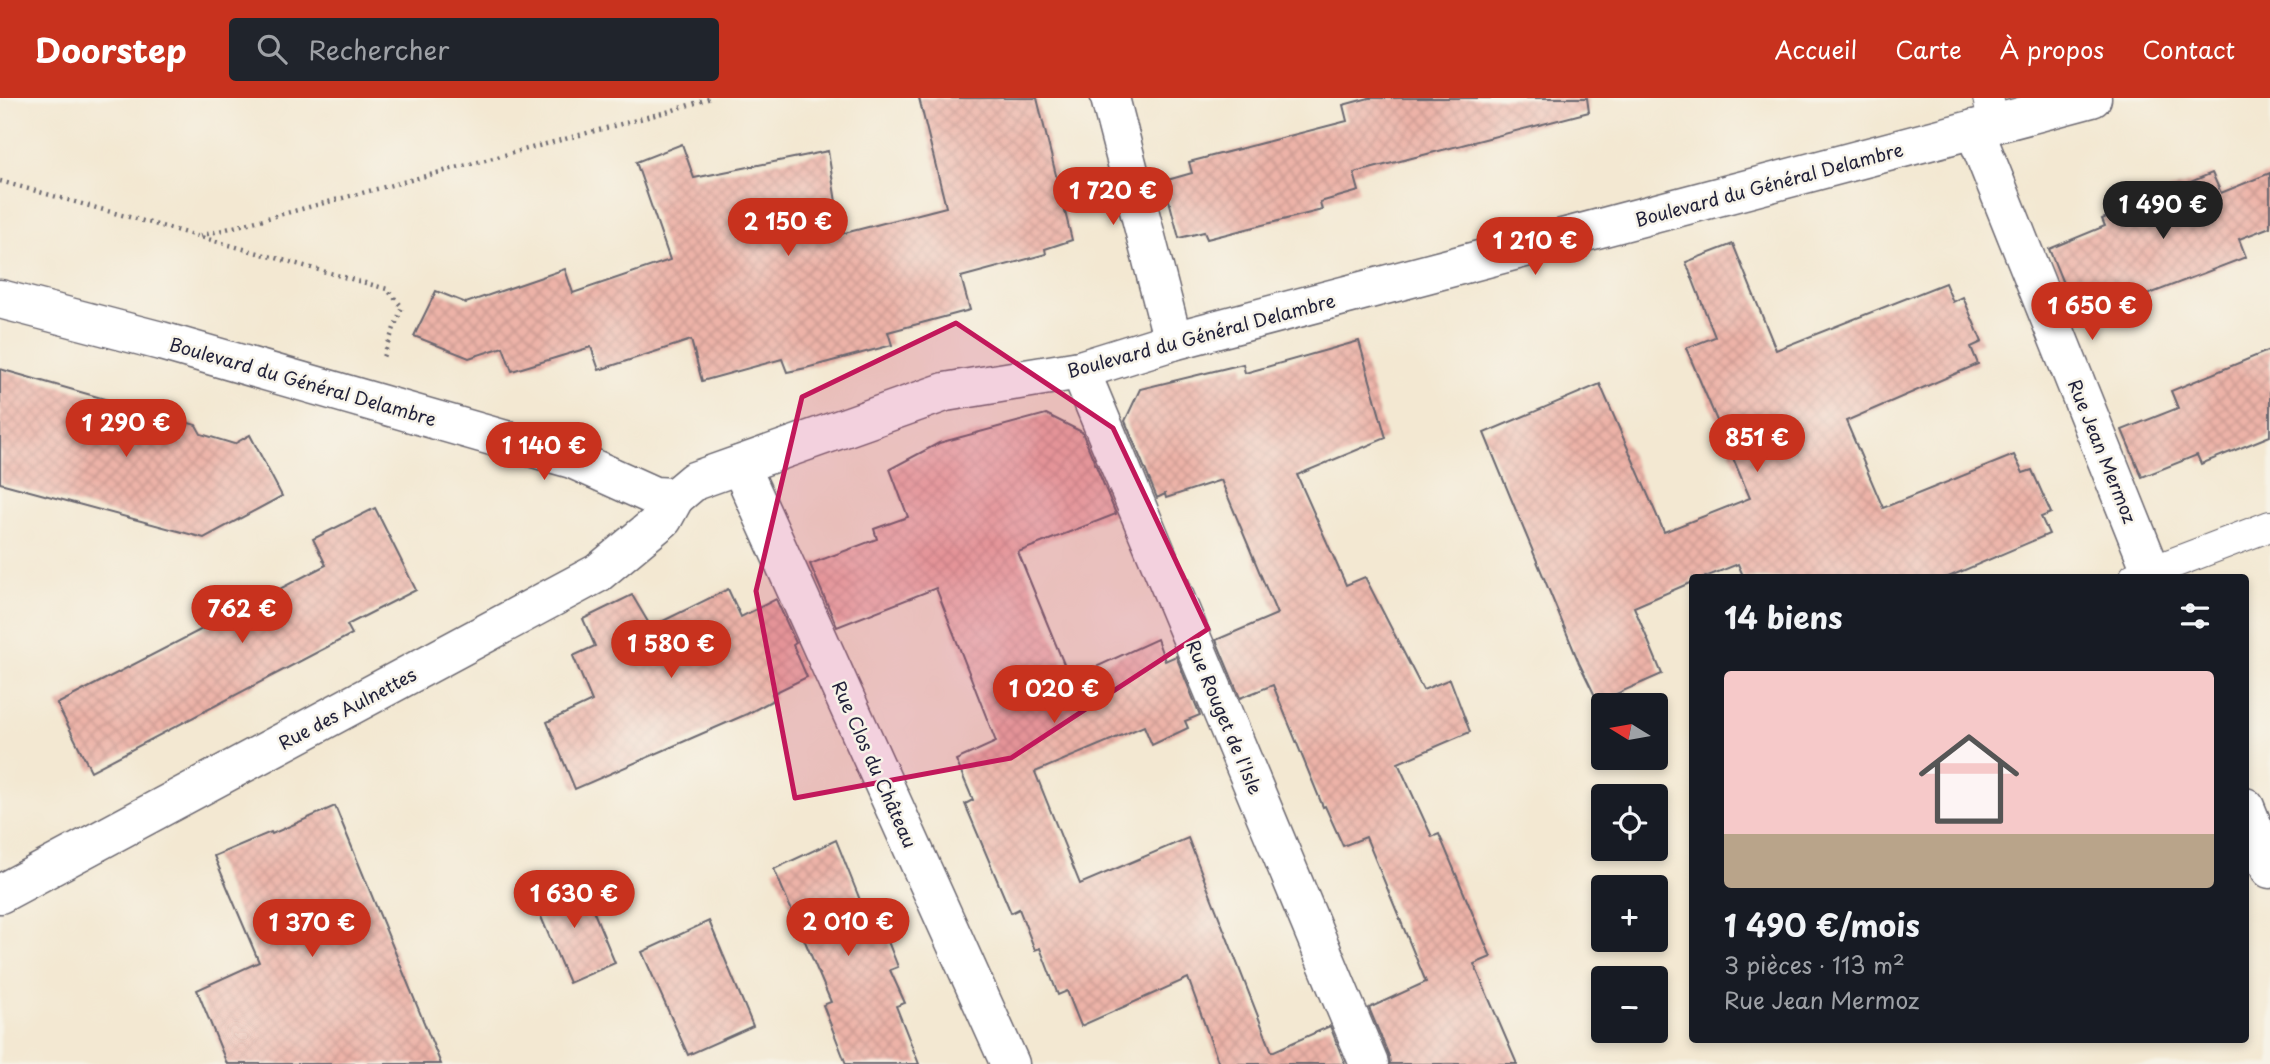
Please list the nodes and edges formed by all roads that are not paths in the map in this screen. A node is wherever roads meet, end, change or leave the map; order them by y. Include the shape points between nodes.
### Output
1 (1110, 98) edge
2 (2092, 98) edge
3 (1986, 117) edge
4 (0, 299) edge
5 (1173, 341) junction
6 (1080, 370) junction
7 (740, 464) junction
8 (675, 497) junction
9 (2270, 526) edge
10 (2146, 574) edge
11 (2149, 574) edge
12 (2249, 817) edge
13 (2270, 869) edge
14 (0, 894) edge
15 (1010, 1064) edge
16 (1369, 1064) edge

1 - 5 street
2 - 3 street, Boulevard du Général Delambre
3 - 5 street, Boulevard du Général Delambre
3 - 10 street, Rue Jean Mermoz
4 - 8 street, Boulevard du Général Delambre via 572,459 654,496
5 - 6 street, Boulevard du Général Delambre
6 - 7 street, Boulevard du Général Delambre via 945,392
6 - 16 street, Rue Rouget de l'Isle
7 - 8 street, Boulevard du Général Delambre via 694,481
7 - 15 street, Rue Clos du Château
8 - 14 street, Rue des Aulnettes via 663,519 598,573
9 - 11 lane
12 - 13 street

